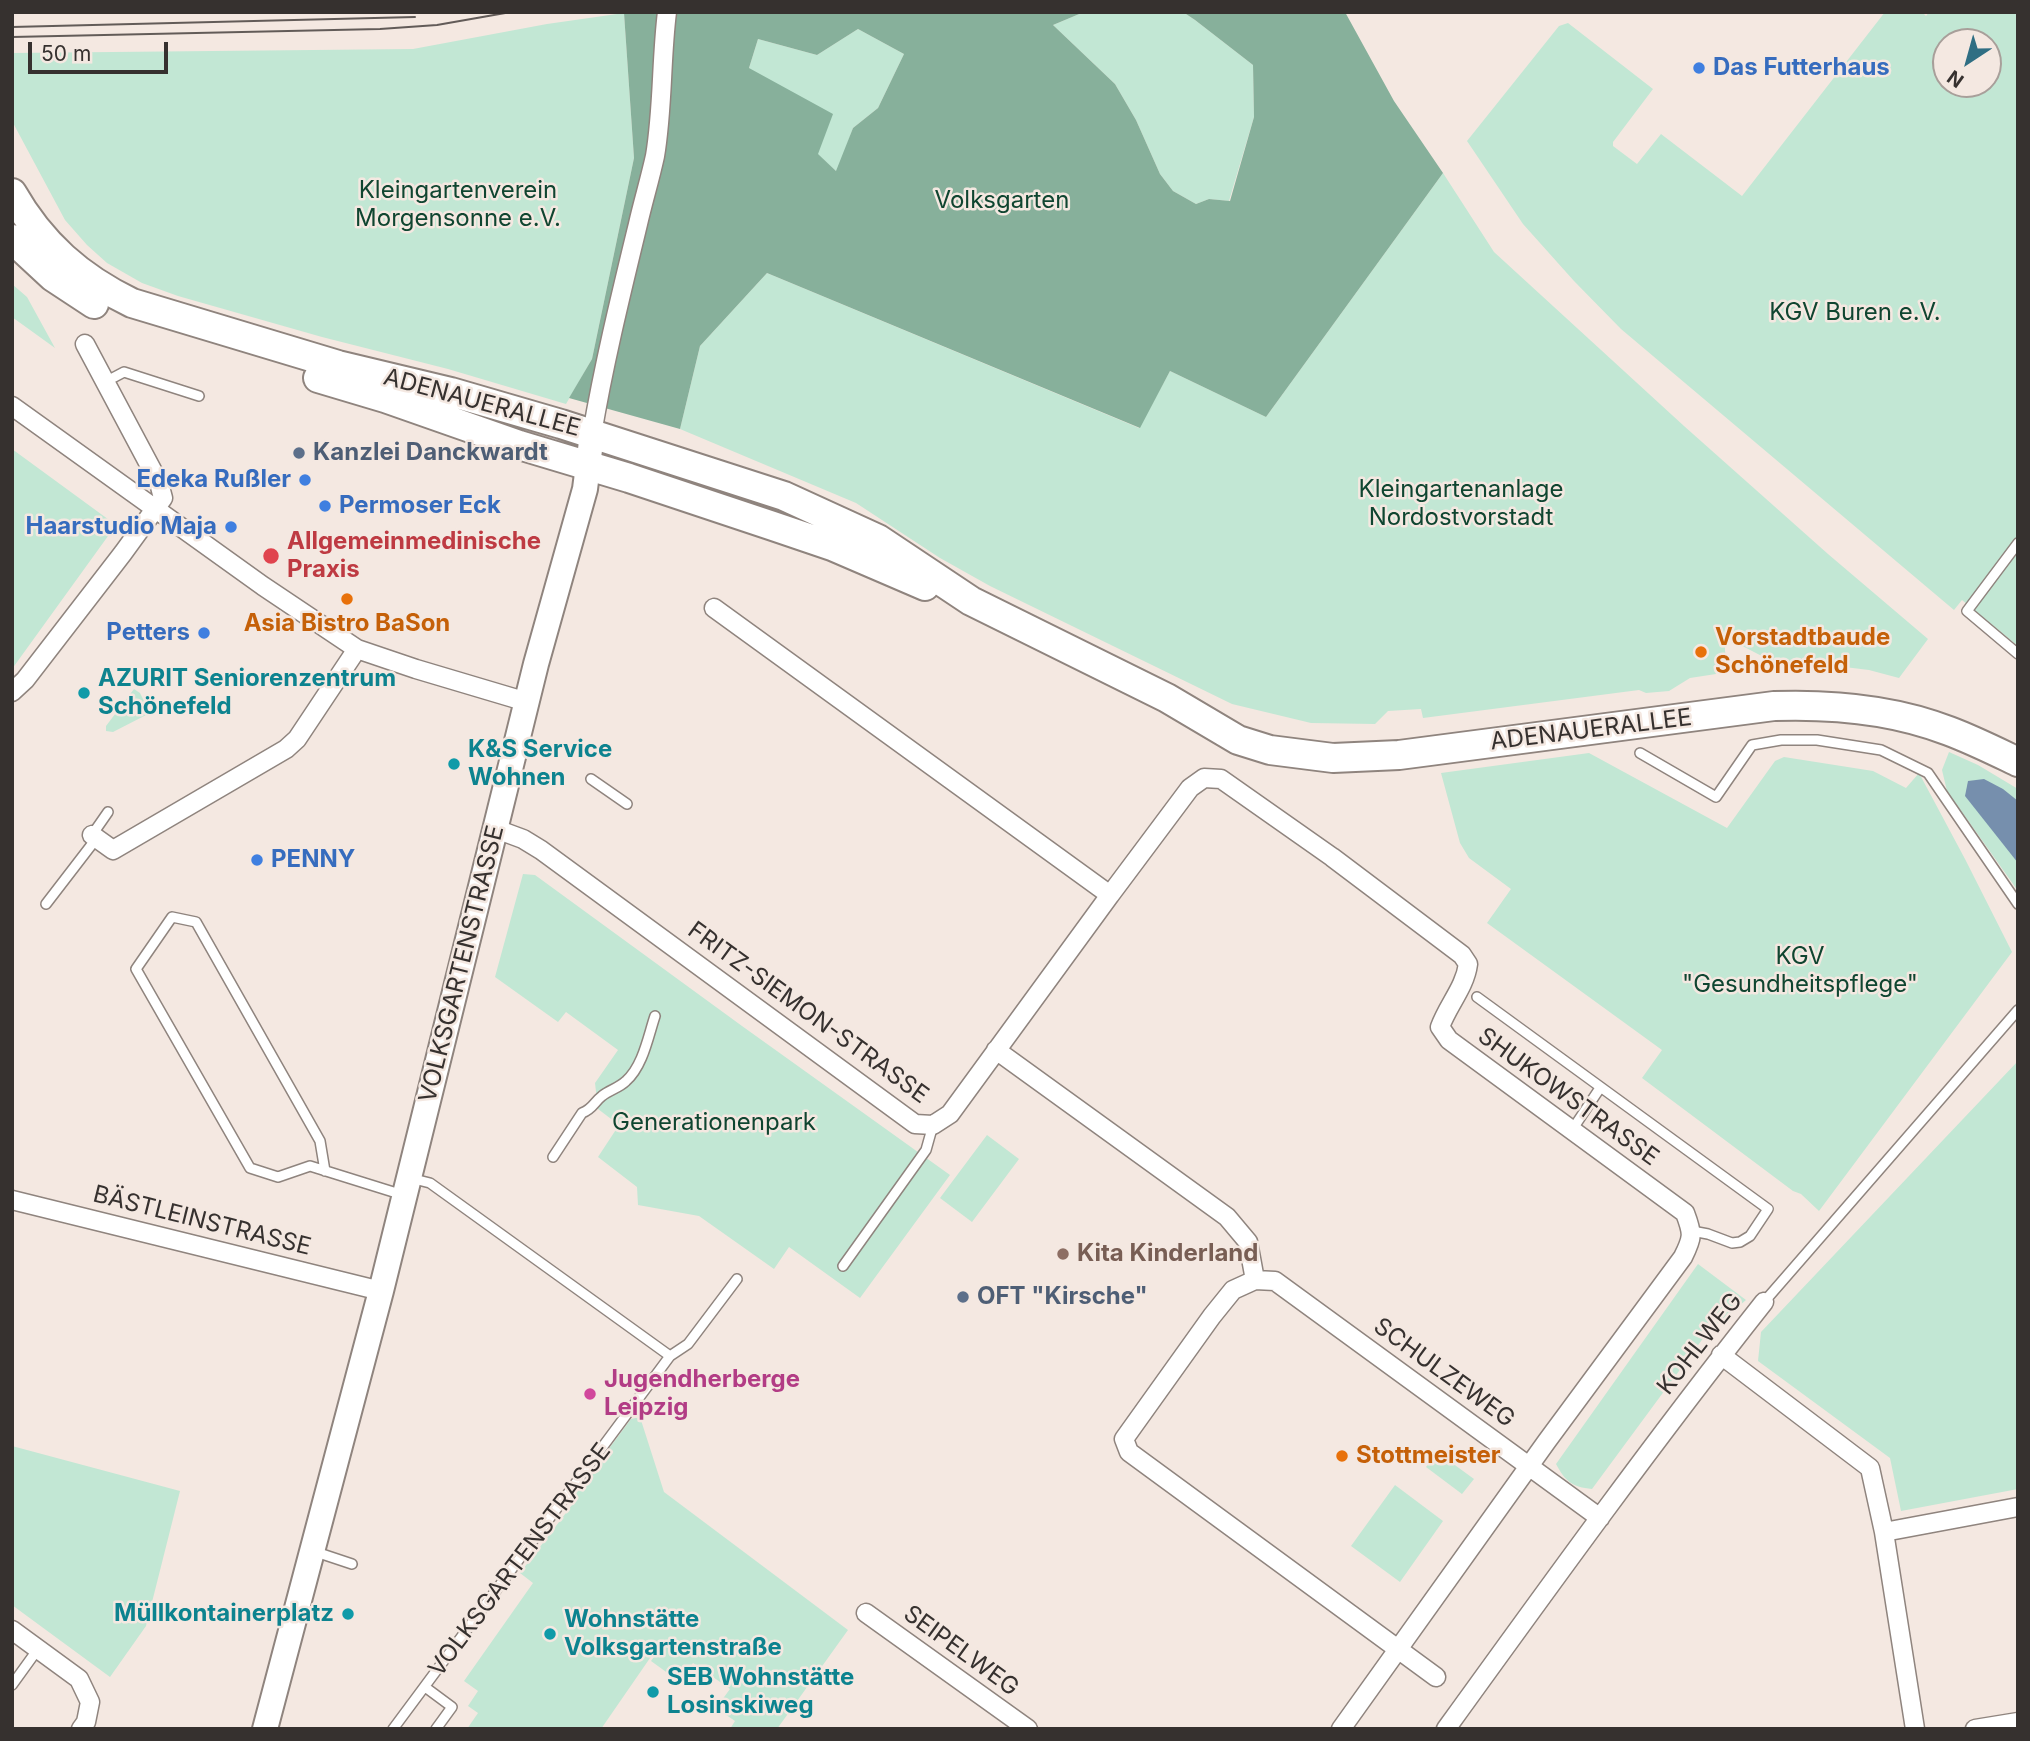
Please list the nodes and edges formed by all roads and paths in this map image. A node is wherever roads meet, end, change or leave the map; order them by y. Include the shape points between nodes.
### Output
1 (667, 12) edge
2 (12, 193) edge
3 (12, 239) edge
4 (85, 344) dead end
5 (105, 382) junction
6 (199, 396) dead end
7 (12, 406) edge
8 (592, 433) junction
9 (588, 466) junction
10 (156, 509) junction
11 (2018, 543) edge
12 (971, 601) junction
13 (714, 608) dead end
14 (357, 649) junction
15 (2018, 654) edge
16 (12, 692) edge
17 (1167, 698) junction
18 (527, 702) junction
19 (1640, 753) dead end
20 (2018, 756) edge
21 (2018, 762) edge
22 (592, 779) dead end
23 (627, 804) dead end
24 (108, 812) dead end
25 (496, 829) junction
26 (94, 837) junction
27 (1110, 895) junction
28 (46, 904) dead end
29 (2018, 904) edge
30 (1477, 997) dead end
31 (2018, 1010) edge
32 (655, 1016) dead end
33 (996, 1050) junction
34 (1600, 1088) junction
35 (933, 1125) junction
36 (1572, 1130) junction
37 (552, 1157) dead end
38 (325, 1171) junction
39 (407, 1186) junction
40 (12, 1199) edge
41 (1692, 1231) junction
42 (843, 1266) dead end
43 (737, 1279) dead end
44 (1255, 1280) junction
45 (381, 1291) junction
46 (1764, 1302) joint
47 (1721, 1355) junction
48 (670, 1356) junction
49 (1529, 1466) junction
50 (2018, 1507) edge
51 (1600, 1518) junction
52 (1884, 1532) junction
53 (311, 1550) junction
54 (352, 1563) dead end
55 (866, 1613) dead end
56 (12, 1630) edge
57 (1399, 1648) junction
58 (38, 1649) junction
59 (1436, 1676) dead end
60 (12, 1685) edge
61 (425, 1687) junction
62 (2018, 1722) edge
63 (81, 1729) edge
64 (265, 1729) edge
65 (393, 1729) edge
66 (436, 1729) edge
67 (1028, 1729) edge
68 (1340, 1729) edge
69 (1446, 1729) edge
70 (1915, 1729) edge
71 (1975, 1729) edge

1 - 8 street, VOLKSGARTENSTRASSE via 654,157
2 - 8 main road, ADENAUERALLEE via 58,253 81,274 132,303 338,365
3 - 9 main road, ADENAUERALLEE via 81,297 145,328 385,398
4 - 5 street
5 - 6 lane via 124,372
5 - 10 street via 159,483 163,498
7 - 10 street
8 - 9 main road, VOLKSGARTENSTRASSE
8 - 12 main road, ADENAUERALLEE via 784,496 878,540
9 - 12 main road, ADENAUERALLEE via 832,546
9 - 18 main road, VOLKSGARTENSTRASSE
10 - 14 street
10 - 16 street
11 - 15 lane via 1966,611
12 - 17 main road, ADENAUERALLEE
13 - 27 street
14 - 18 street
14 - 26 street via 289,747 113,850
17 - 20 main road, ADENAUERALLEE via 1278,736 1342,742 1773,687 1851,688 1953,716 1993,736
17 - 21 main road, ADENAUERALLEE via 1238,740 1270,750 1333,758 1399,755 1805,705 1857,708 1919,721
18 - 25 main road, VOLKSGARTENSTRASSE
19 - 29 lane via 1716,797 1752,745 1817,740 1881,750 1928,773
22 - 23 lane
24 - 26 lane
25 - 35 street, FRITZ-SIEMON-STRASSE via 541,850 915,1124
25 - 39 main road, VOLKSGARTENSTRASSE
26 - 28 lane
27 - 33 street, FRITZ-SIEMON-STRASSE
27 - 36 street, SHUKOWSTRASSE via 1190,788 1204,778 1221,779 1461,954 1468,964 1466,978 1440,1027 1449,1040
30 - 34 lane
31 - 46 lane, KOHLWEG
32 - 37 lane via 632,1074 582,1113
33 - 35 street, FRITZ-SIEMON-STRASSE via 950,1114
33 - 44 street via 1227,1217 1248,1242
34 - 36 lane
34 - 41 lane via 1768,1209 1750,1236 1740,1242
35 - 42 lane via 926,1150
36 - 41 street, SHUKOWSTRASSE via 1685,1213
38 - 38 lane via 310,1166 278,1177 250,1168 136,969 172,917 196,922 320,1141
38 - 39 lane
39 - 45 main road, VOLKSGARTENSTRASSE
39 - 48 lane via 430,1183
40 - 45 street, BÄSTLEINSTRASSE
41 - 49 street via 1683,1257
43 - 48 lane, VOLKSGARTENSTRASSE via 688,1344
44 - 49 street, SCHULZEWEG via 1275,1281
44 - 57 street via 1233,1290 1124,1439 1129,1452
45 - 53 main road, VOLKSGARTENSTRASSE
46 - 47 street, KOHLWEG
47 - 51 street, KOHLWEG
47 - 52 street via 1870,1468
48 - 61 lane, VOLKSGARTENSTRASSE
49 - 51 street, SCHULZEWEG
49 - 57 street
50 - 52 street
51 - 69 street, KOHLWEG
52 - 70 street
53 - 54 lane
53 - 64 main road, VOLKSGARTENSTRASSE
55 - 67 street, SEIPELWEG
56 - 58 street
57 - 59 street
57 - 68 street
58 - 60 lane
58 - 63 street via 79,1679 90,1702
61 - 65 lane, VOLKSGARTENSTRASSE
61 - 66 lane via 452,1707
62 - 71 street

